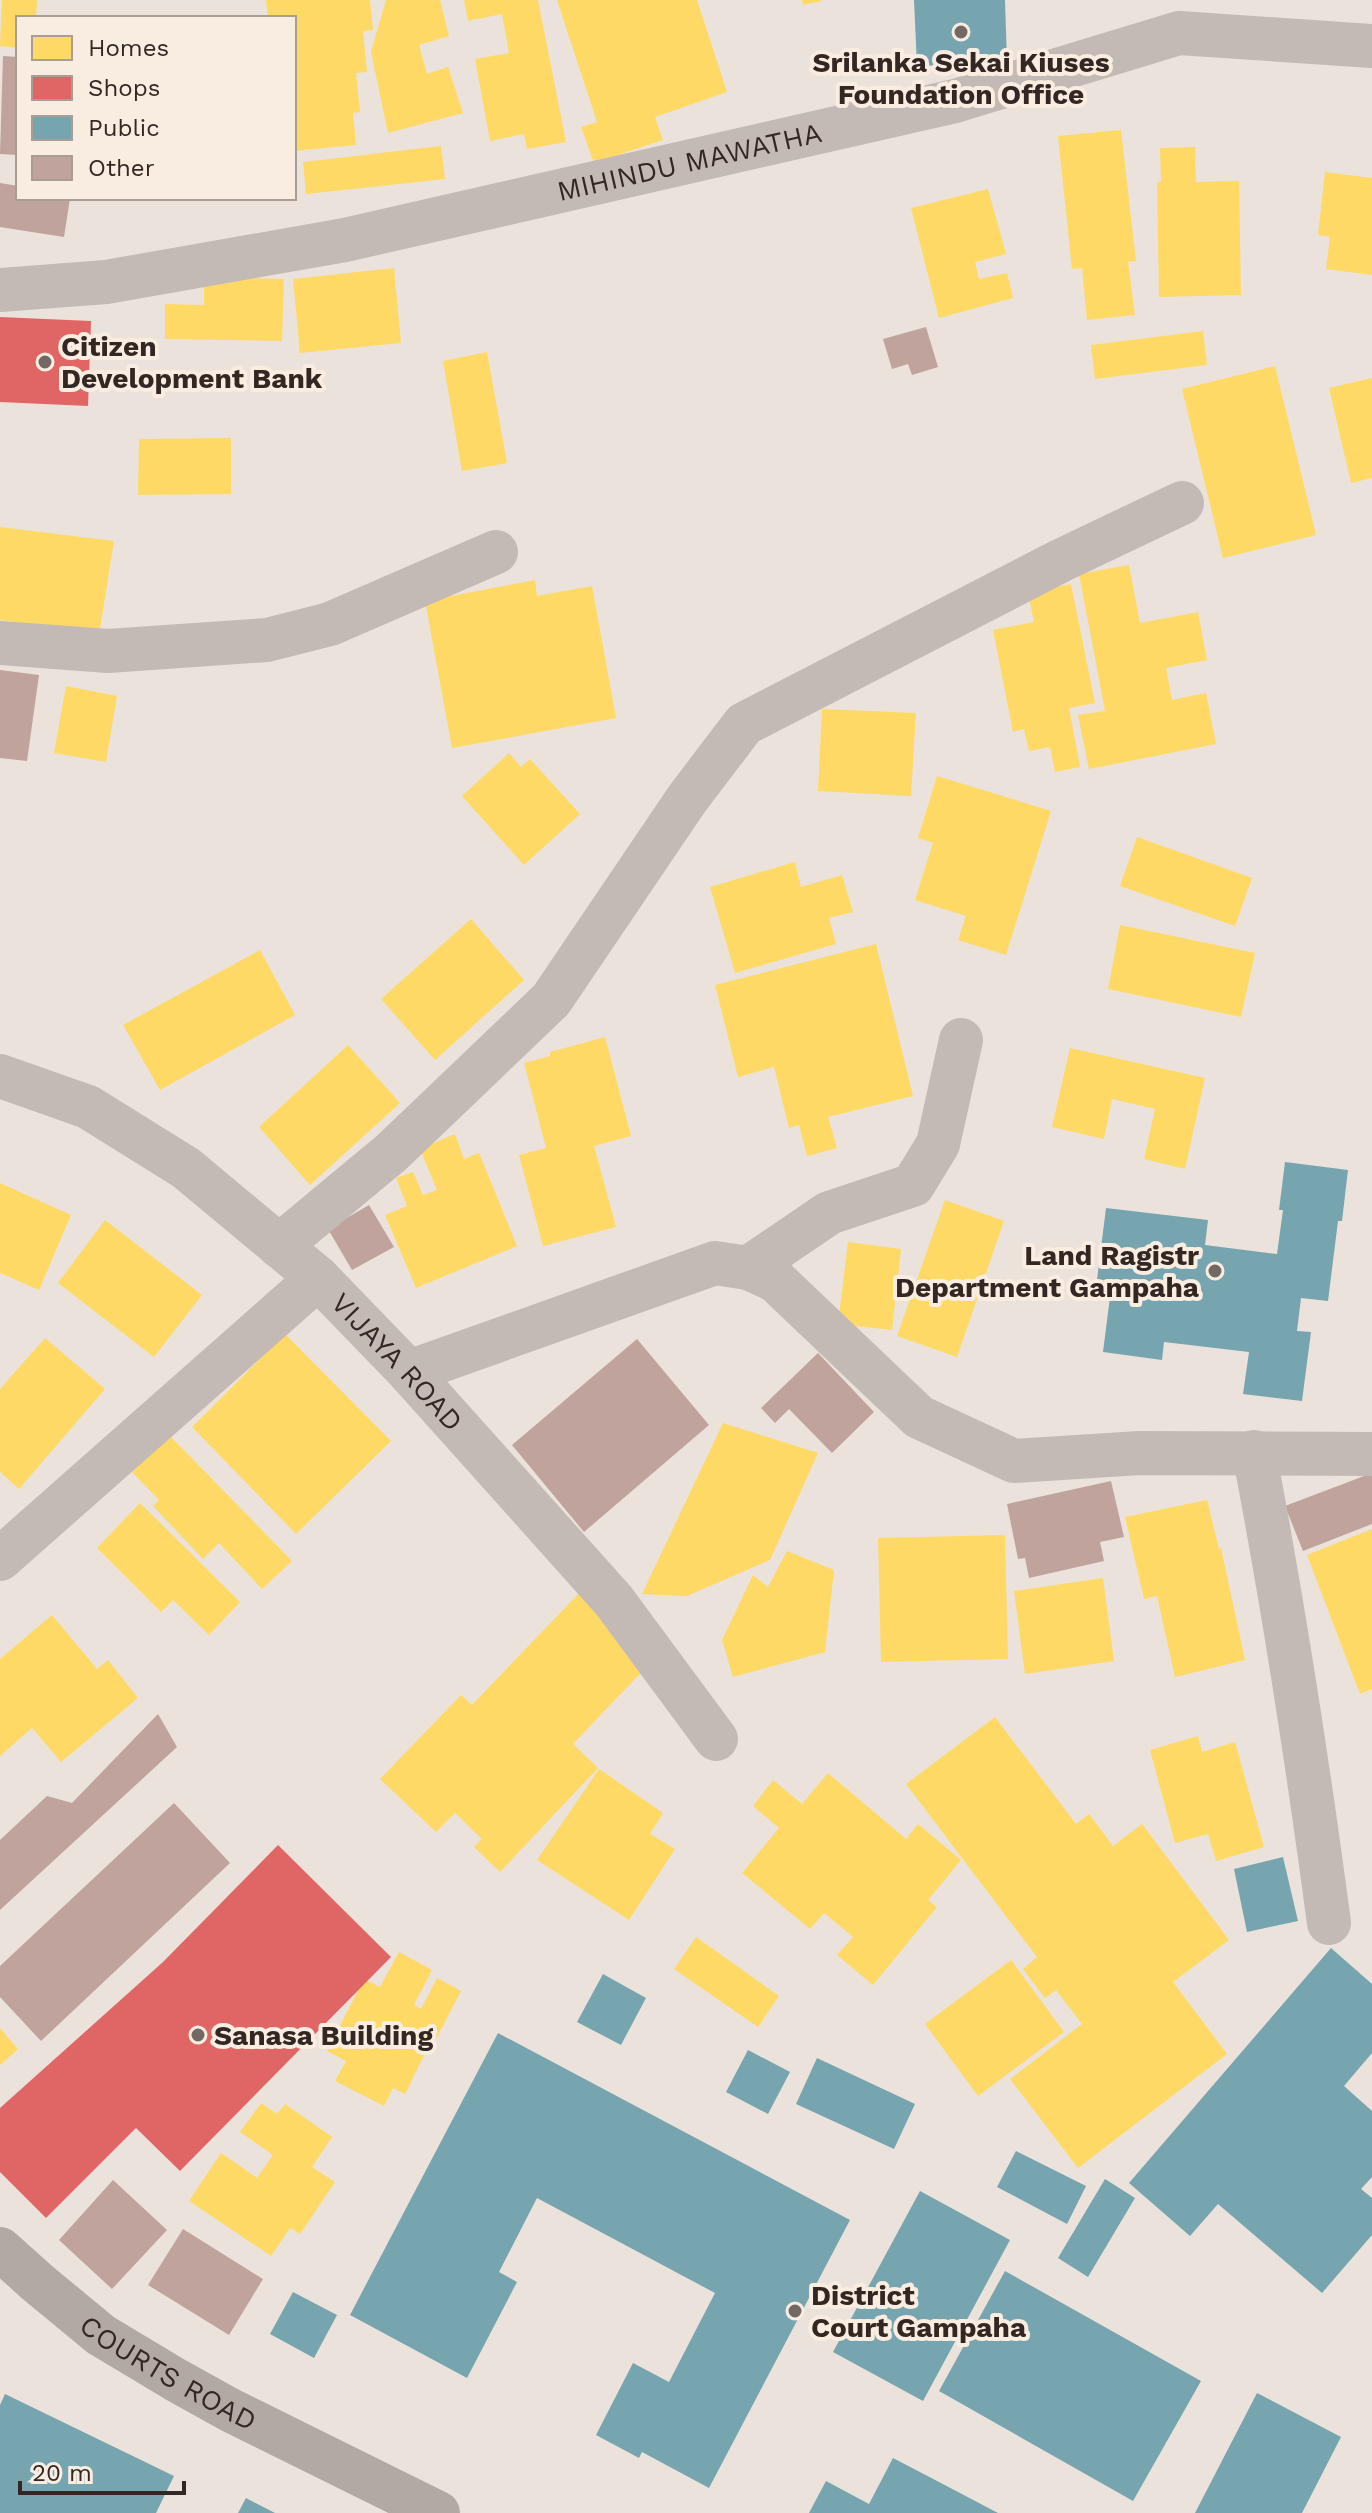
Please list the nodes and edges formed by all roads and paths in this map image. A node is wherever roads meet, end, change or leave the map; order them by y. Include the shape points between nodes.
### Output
1 (1372, 46) edge
2 (0, 290) edge
3 (1182, 503) dead end
4 (496, 552) dead end
5 (0, 643) edge
6 (961, 1040) dead end
7 (0, 1076) edge
8 (279, 1246) junction
9 (748, 1268) junction
10 (318, 1278) junction
11 (409, 1372) junction
12 (1254, 1452) junction
13 (1372, 1454) edge
14 (0, 1559) edge
15 (716, 1739) dead end
16 (1329, 1923) dead end
17 (0, 2249) edge
18 (438, 2513) edge

1 - 2 street, MIHINDU MAWATHA via 1179,33 955,101 345,240 106,282
3 - 8 street via 744,724 551,1000 392,1152
4 - 5 street via 330,624 267,640 108,651
6 - 9 street via 938,1144 913,1185 829,1213
7 - 8 street, VIJAYA ROAD via 88,1107 186,1168
8 - 10 street, VIJAYA ROAD
9 - 11 street via 715,1263
9 - 12 street via 775,1280 919,1417 1014,1461
10 - 11 street, VIJAYA ROAD
10 - 14 street
11 - 15 street, VIJAYA ROAD via 614,1601
12 - 13 street
12 - 16 street
17 - 18 main road, COURTS ROAD via 101,2335 260,2425

